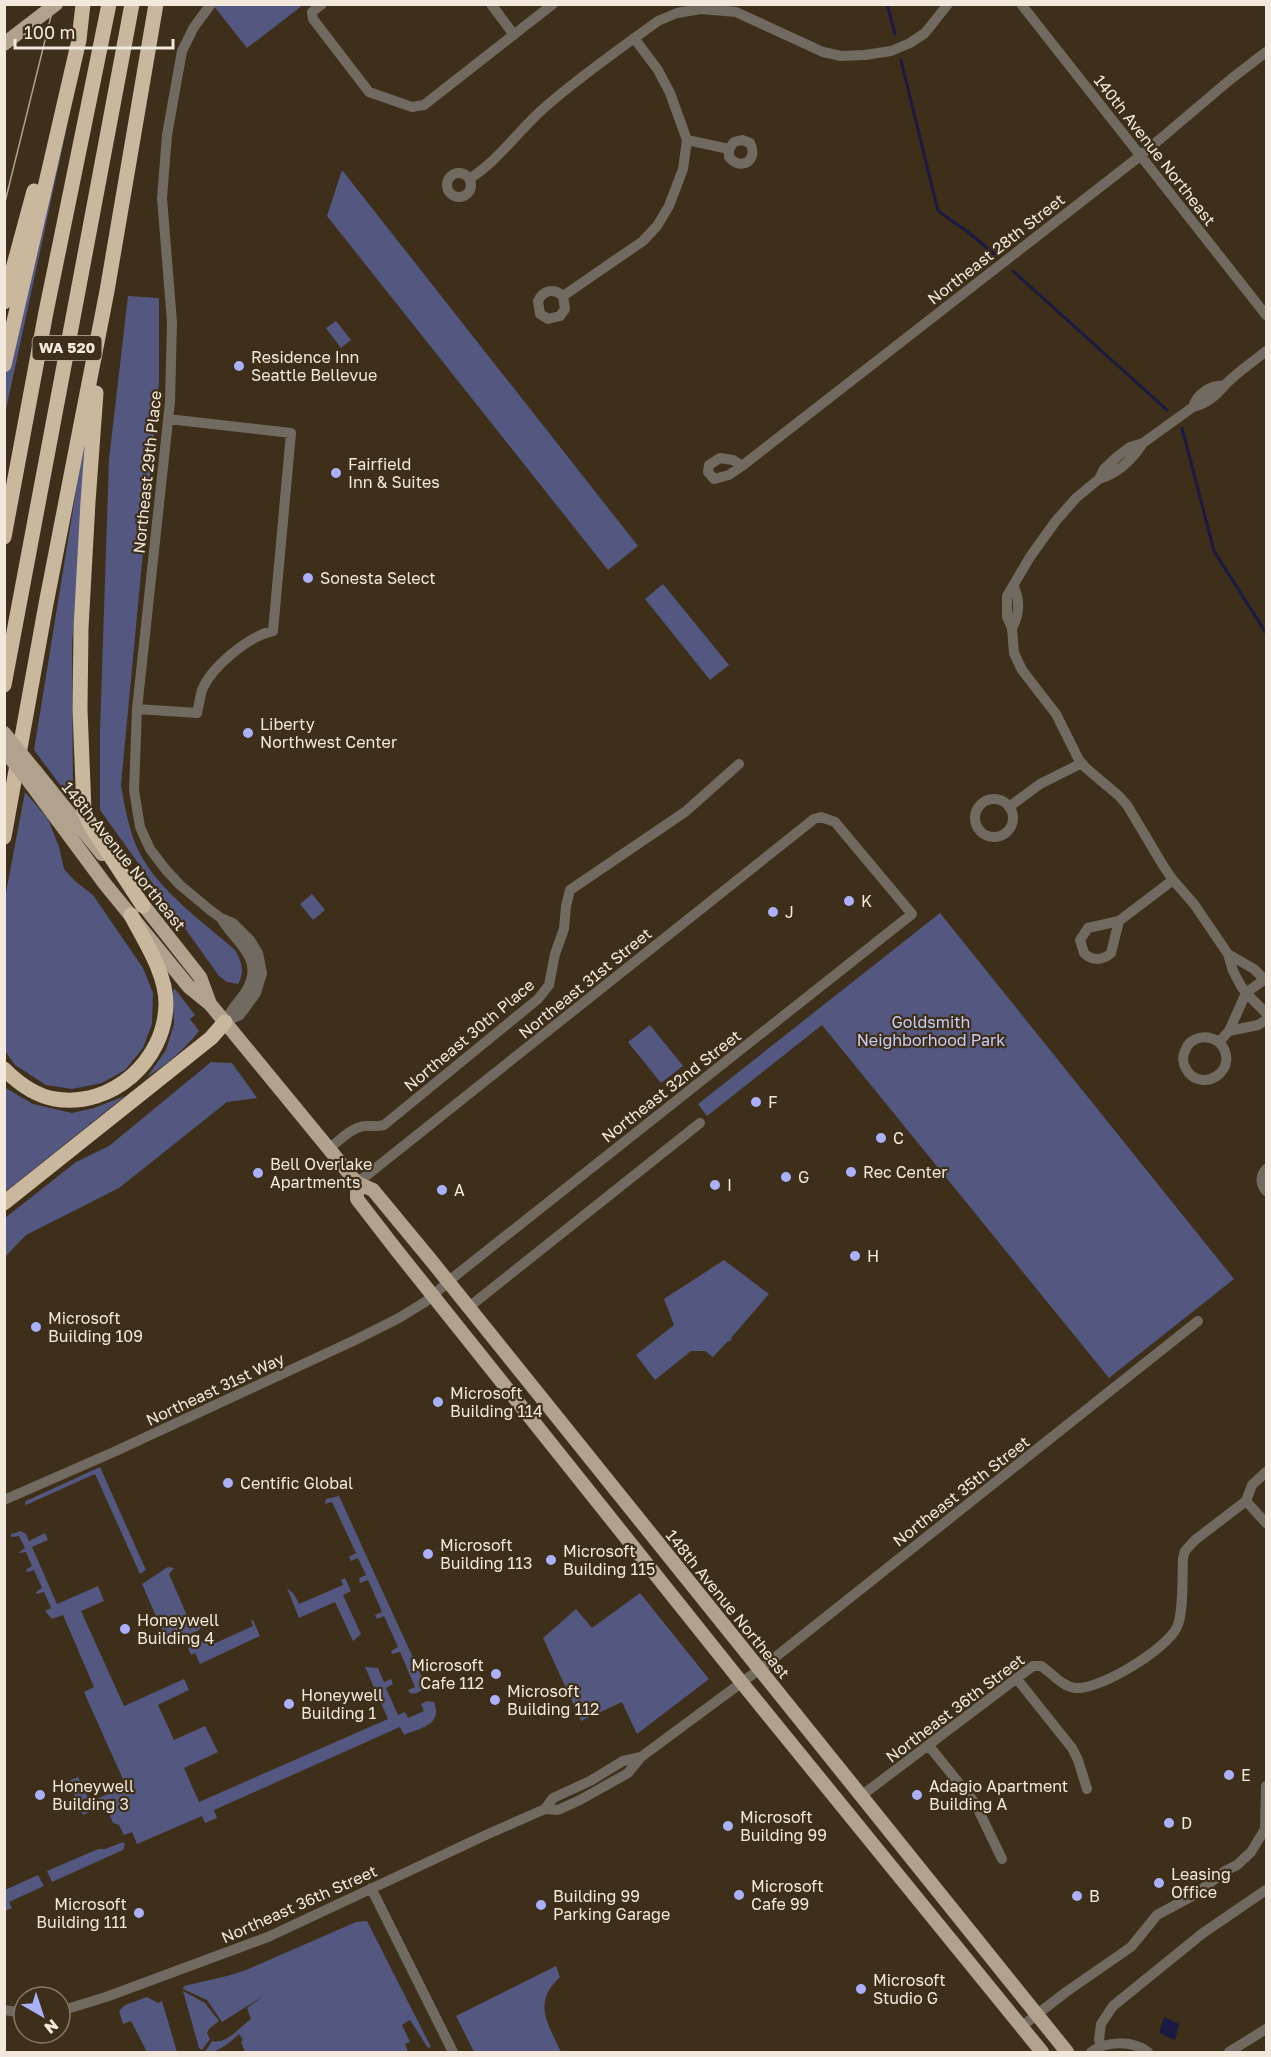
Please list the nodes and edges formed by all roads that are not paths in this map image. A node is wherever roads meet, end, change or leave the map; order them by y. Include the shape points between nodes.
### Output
1 (56, 4) edge
2 (109, 4) edge
3 (156, 4) edge
4 (211, 4) edge
5 (322, 4) edge
6 (491, 4) edge
7 (553, 4) edge
8 (948, 4) edge
9 (1021, 4) edge
10 (83, 5) edge
11 (131, 7) edge
12 (514, 35) junction
13 (634, 38) junction
14 (4, 44) edge
15 (1266, 52) edge
16 (69, 63) junction
17 (687, 141) junction
18 (729, 148) dead end
19 (1140, 156) junction
20 (470, 178) dead end
21 (107, 291) junction
22 (563, 296) dead end
23 (4, 302) edge
24 (46, 312) junction
25 (1266, 315) edge
26 (1266, 351) edge
27 (4, 365) edge
28 (168, 419) junction
29 (742, 466) dead end
30 (4, 480) edge
31 (4, 537) edge
32 (4, 685) edge
33 (137, 709) junction
34 (4, 733) edge
35 (4, 750) edge
36 (1082, 763) junction
37 (739, 764) dead end
38 (34, 778) junction
39 (1009, 807) dead end
40 (4, 837) edge
41 (1173, 880) junction
42 (137, 911) junction
43 (912, 914) joint
44 (1119, 921) dead end
45 (1228, 954) junction
46 (1266, 980) edge
47 (1246, 993) junction
48 (1266, 1013) edge
49 (1266, 1020) edge
50 (225, 1022) junction
51 (1229, 1031) junction
52 (1219, 1042) junction
53 (4, 1070) edge
54 (699, 1123) dead end
55 (328, 1150) junction
56 (1266, 1168) edge
57 (357, 1184) junction
58 (1266, 1191) edge
59 (4, 1203) edge
60 (448, 1281) junction
61 (432, 1296) junction
62 (469, 1307) junction
63 (1198, 1321) dead end
64 (1266, 1472) edge
65 (4, 1500) edge
66 (1246, 1501) junction
67 (1266, 1523) edge
68 (760, 1669) junction
69 (1017, 1678) junction
70 (742, 1683) junction
71 (929, 1746) junction
72 (1266, 1786) edge
73 (1087, 1789) dead end
74 (861, 1796) junction
75 (1002, 1859) dead end
76 (371, 1888) junction
77 (1266, 1890) edge
78 (72, 2007) edge
79 (1036, 2015) junction
80 (1021, 2027) junction
81 (1266, 2029) edge
82 (1101, 2045) junction
83 (453, 2052) edge
84 (1042, 2052) edge
85 (1066, 2052) edge
86 (1091, 2052) edge
87 (1148, 2052) edge
88 (1229, 2052) edge

1 - 14 main road
2 - 24 highway, WA 520
3 - 21 highway
4 - 28 street, Northeast 29th Place via 182,51 167,135 162,198 172,322
5 - 12 street via 312,12 313,19 369,92 412,107 424,105
6 - 12 street
7 - 12 street
8 - 13 street via 925,33 910,43 865,55 823,52 736,12 718,9 677,13
9 - 19 street, 140th Avenue Northeast
10 - 16 highway
11 - 32 highway, WA 520
13 - 17 street via 670,93
13 - 20 street via 544,108 503,152
15 - 19 street, Northeast 28th Street
16 - 23 highway
16 - 27 highway
17 - 18 street
17 - 22 street via 678,187 657,226 644,241
19 - 25 street, 140th Avenue Northeast
19 - 29 street, Northeast 28th Street
21 - 40 highway
21 - 42 highway via 83,588 82,771 86,816
24 - 30 highway
24 - 31 highway, WA 520
26 - 36 street via 1214,397 1193,407 1143,443 1130,447 1104,469 1099,479 1055,522 1007,596 1014,653 1022,670 1056,714
28 - 33 street, Northeast 29th Place
28 - 33 street via 291,433 273,632 246,643 214,671 202,690 197,713
33 - 50 street, Northeast 29th Place via 134,790 140,827 150,849 180,885 233,923 258,953 262,973 256,993 240,1015
34 - 38 main road, 148th Avenue Northeast, bridge
35 - 38 main road, 148th Avenue Northeast, bridge
36 - 39 street via 1041,784
36 - 41 street via 1127,805
37 - 55 street, Northeast 30th Place via 684,812 570,891 549,986 538,999 384,1125 357,1127
38 - 42 main road, 148th Avenue Northeast
41 - 44 street
41 - 45 street
42 - 50 main road, 148th Avenue Northeast via 200,977 210,1004
42 - 53 highway via 166,1002 159,1036 140,1069 109,1092 71,1100 38,1094
43 - 57 street, Northeast 31st Street via 835,822 814,819
43 - 60 street, Northeast 32nd Street
45 - 46 street
45 - 47 street
46 - 47 street
47 - 48 street
47 - 51 street
49 - 51 street
50 - 55 main road, 148th Avenue Northeast
50 - 59 highway via 202,1045
51 - 52 street
52 - 52 street via 1203,1037 1188,1044 1183,1060 1191,1075 1206,1080 1222,1073 1227,1057
54 - 62 street
55 - 57 main road, 148th Avenue Northeast
56 - 58 street via 1261,1181
57 - 60 main road, 148th Avenue Northeast via 373,1190
57 - 61 main road, 148th Avenue Northeast via 357,1199
60 - 61 street, Northeast 32nd Street
60 - 62 main road, 148th Avenue Northeast
61 - 65 street, Northeast 31st Way via 342,1347
61 - 70 main road, 148th Avenue Northeast
62 - 68 main road, 148th Avenue Northeast
63 - 68 street, Northeast 35th Street
64 - 66 street, Northeast 36th Street via 1252,1485
66 - 67 street
66 - 69 street, Northeast 36th Street via 1185,1551 1178,1625 1159,1648 1117,1674 1086,1687 1067,1686 1038,1665
68 - 70 street, Northeast 35th Street
68 - 74 main road, 148th Avenue Northeast
69 - 71 street, Northeast 36th Street
69 - 73 street via 1072,1748
70 - 76 street, Northeast 36th Street via 641,1757 623,1761 553,1798 545,1809
70 - 80 main road, 148th Avenue Northeast
71 - 74 street, Northeast 36th Street
71 - 75 street via 975,1803
72 - 79 street via 1265,1829 1251,1852 1196,1894 1157,1915 1131,1947
74 - 79 main road, 148th Avenue Northeast
76 - 78 street, Northeast 36th Street via 259,1940
76 - 83 street
77 - 82 street via 1113,2006 1101,2024
79 - 80 street
79 - 85 main road, 148th Avenue Northeast
80 - 84 main road, 148th Avenue Northeast
81 - 88 street
82 - 86 street
82 - 87 street via 1132,2044

